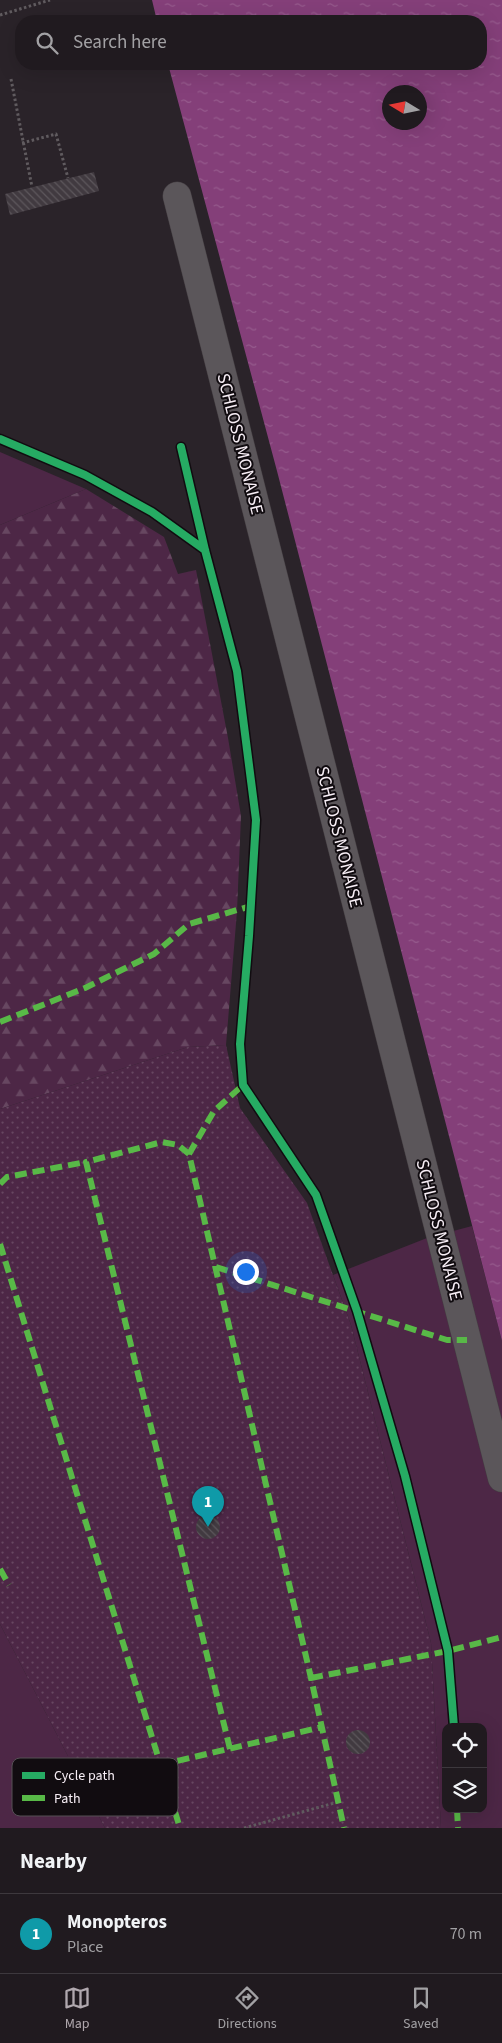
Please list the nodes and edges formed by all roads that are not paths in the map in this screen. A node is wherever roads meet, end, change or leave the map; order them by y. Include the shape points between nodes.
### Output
1 (177, 196) dead end
2 (502, 1478) edge

1 - 2 lane, SCHLOSS MONAISE

